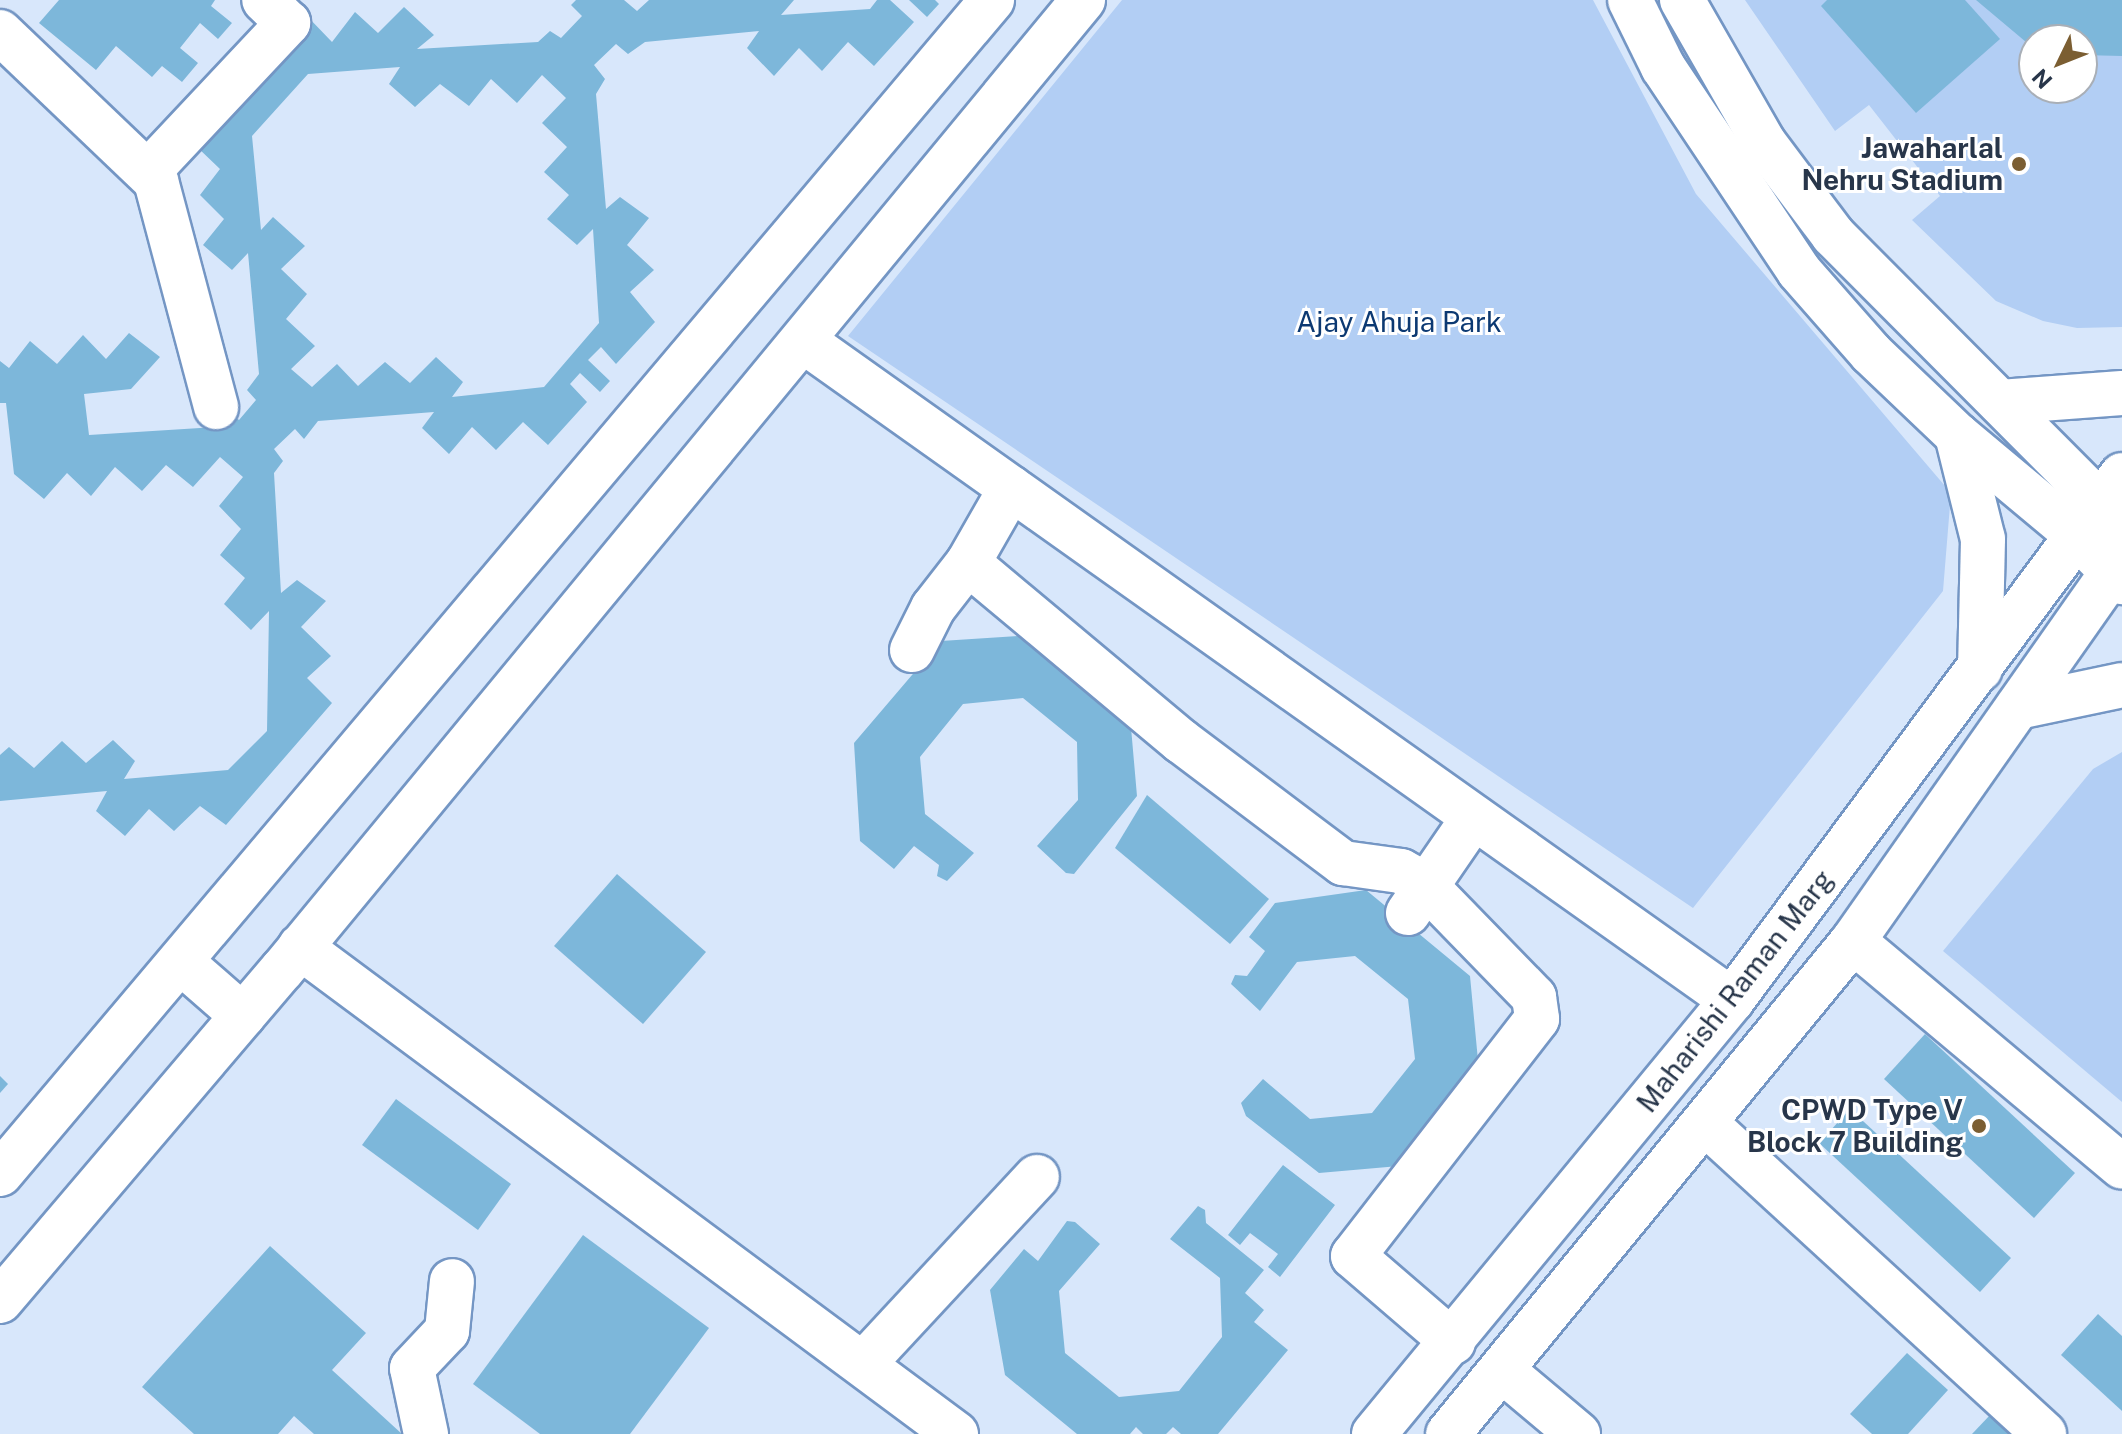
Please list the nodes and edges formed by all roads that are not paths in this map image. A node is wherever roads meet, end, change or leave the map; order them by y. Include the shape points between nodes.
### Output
1 (992, 0) edge
2 (1083, 0) edge
3 (1630, 0) edge
4 (1682, 0) edge
5 (288, 8) edge
6 (0, 32) edge
7 (150, 170) junction
8 (805, 342) junction
9 (2122, 393) edge
10 (2000, 402) junction
11 (216, 407) dead end
12 (1957, 435) junction
13 (1011, 488) junction
14 (2104, 509) edge
15 (968, 563) junction
16 (2118, 571) edge
17 (912, 650) dead end
18 (1980, 669) junction
19 (2122, 685) edge
20 (2018, 707) junction
21 (1474, 817) junction
22 (1416, 899) junction
23 (1853, 941) junction
24 (300, 947) junction
25 (181, 962) junction
26 (1732, 1000) junction
27 (243, 1016) junction
28 (1705, 1123) junction
29 (2122, 1167) edge
30 (0, 1174) edge
31 (1037, 1177) dead end
32 (452, 1281) dead end
33 (0, 1301) edge
34 (1453, 1342) junction
35 (864, 1363) junction
36 (1503, 1371) junction
37 (426, 1434) edge
38 (956, 1434) edge
39 (1374, 1434) edge
40 (1448, 1434) edge
41 (1578, 1434) edge
42 (2044, 1434) edge

1 - 25 street
2 - 8 street
3 - 12 street via 1671,80 1799,271 1871,353
4 - 10 street via 1764,143 1833,235
5 - 7 street
6 - 7 street
7 - 11 street
8 - 13 street
8 - 24 street
9 - 10 street
10 - 14 street
12 - 14 street
12 - 18 street via 1983,539
13 - 15 street
13 - 21 street
14 - 16 street
14 - 18 street, Maharishi Raman Marg
15 - 17 street via 933,608
15 - 22 street via 1193,751 1343,863 1401,871
16 - 20 street, Maharishi Raman Marg
18 - 26 street, Maharishi Raman Marg
19 - 20 street
20 - 23 street, Maharishi Raman Marg
21 - 22 street
21 - 26 street
22 - 34 street via 1534,997 1537,1019 1353,1256
23 - 28 street, Maharishi Raman Marg
23 - 29 street
24 - 27 street
24 - 35 street
25 - 27 street
25 - 30 street
26 - 34 street, Maharishi Raman Marg
27 - 33 street
28 - 36 street, Maharishi Raman Marg
28 - 42 street
31 - 35 street
32 - 37 street via 447,1331 412,1368
34 - 39 street, Maharishi Raman Marg
35 - 38 street
36 - 40 street, Maharishi Raman Marg
36 - 41 street

